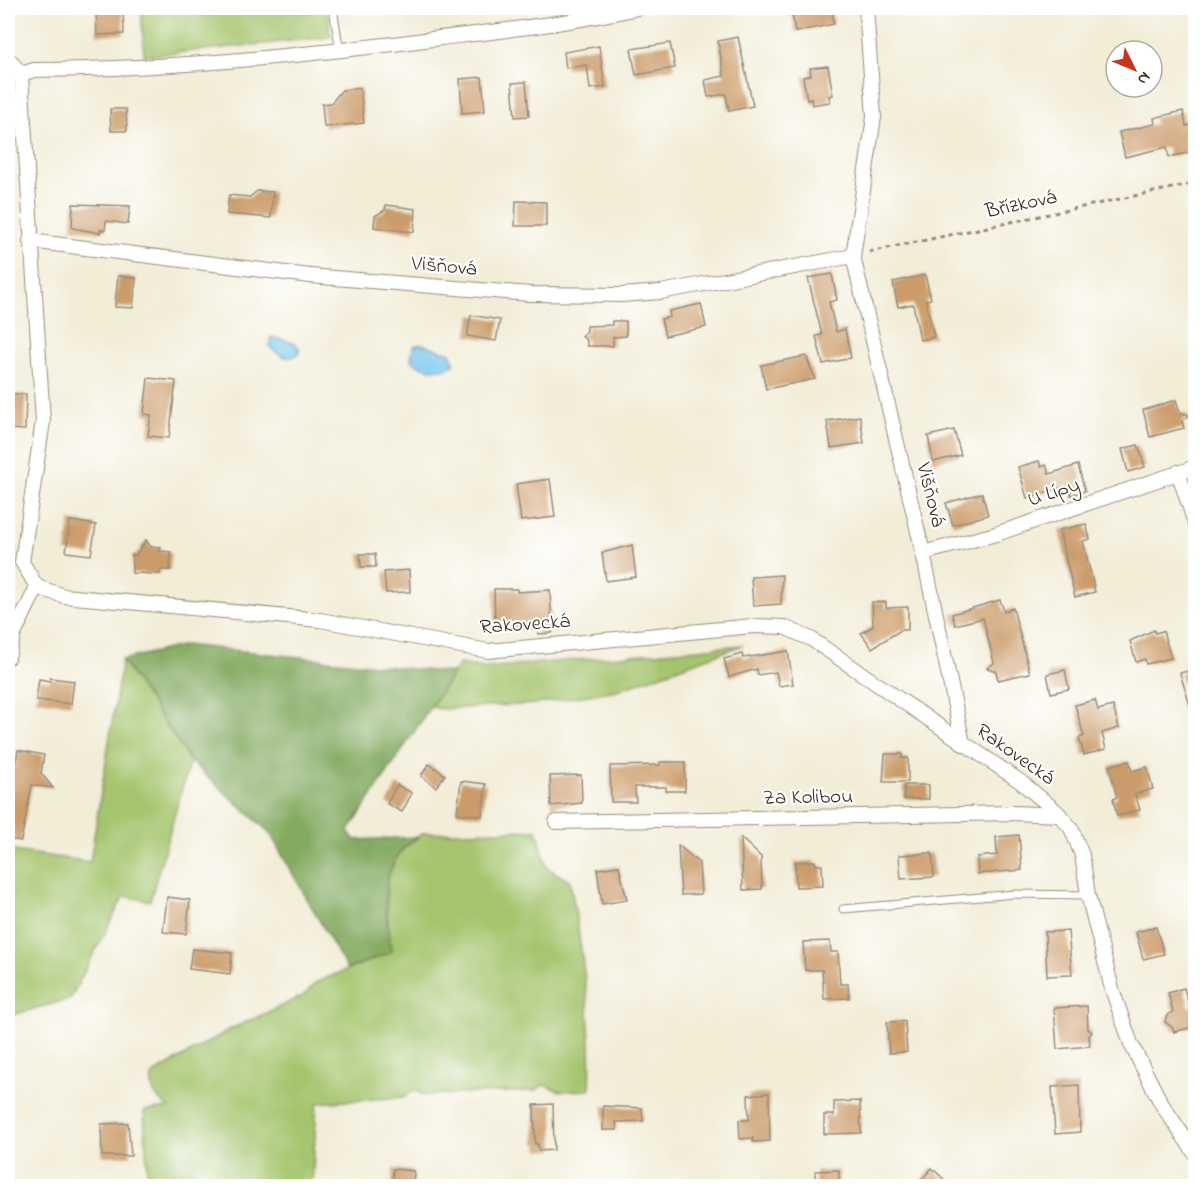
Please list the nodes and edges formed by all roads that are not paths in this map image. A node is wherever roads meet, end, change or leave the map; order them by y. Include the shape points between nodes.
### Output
1 (333, 8) edge
2 (638, 8) edge
3 (866, 8) edge
4 (340, 51) junction
5 (8, 58) edge
6 (21, 74) junction
7 (30, 242) junction
8 (853, 256) junction
9 (1196, 467) edge
10 (1178, 472) junction
11 (1196, 526) edge
12 (923, 553) junction
13 (37, 587) junction
14 (8, 657) edge
15 (963, 744) junction
16 (1060, 815) junction
17 (556, 822) dead end
18 (1088, 895) junction
19 (843, 909) dead end
20 (1196, 1155) edge

1 - 4 lane
2 - 4 street via 586,19
3 - 8 street, Višňová via 874,117
4 - 6 street via 121,69 34,70
5 - 6 street
6 - 7 street
7 - 8 street, Višňová via 310,276 530,294 661,292
7 - 13 street via 43,421 22,562
8 - 12 street, Višňová
9 - 10 street, U Lípy
10 - 11 street
10 - 12 street, U Lípy via 1076,508
12 - 15 street, Višňová
13 - 14 street via 14,634
13 - 15 street, Rakovecká via 64,596 320,621 488,651 753,626 784,627 811,639
15 - 16 street, Rakovecká via 1021,782
16 - 17 street, Za Kolibou
16 - 18 street, Rakovecká via 1071,828 1082,855
18 - 19 lane via 1015,894
18 - 20 street, Rakovecká via 1131,1044 1161,1103

